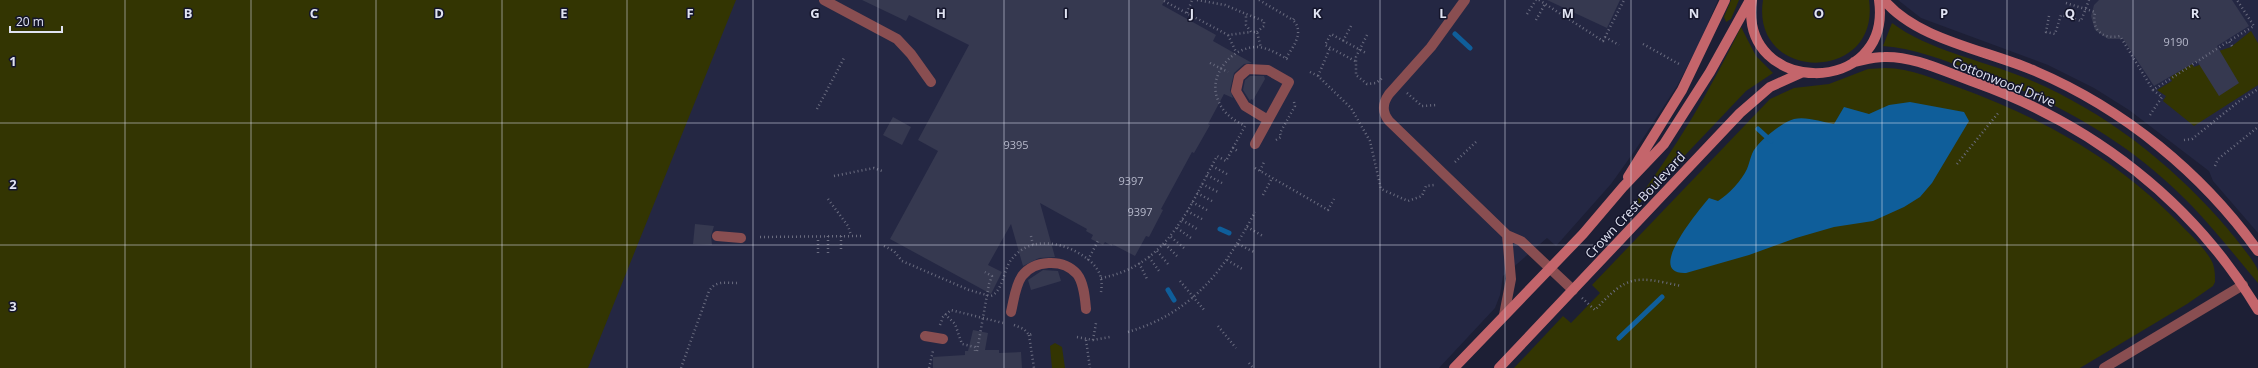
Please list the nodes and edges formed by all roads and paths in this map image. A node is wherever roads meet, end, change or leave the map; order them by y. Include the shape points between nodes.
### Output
1 (824, 0) edge
2 (1192, 0) edge
3 (1197, 0) edge
4 (1260, 0) edge
5 (1465, 0) edge
6 (1537, 0) edge
7 (1624, 0) edge
8 (1725, 0) edge
9 (1751, 0) edge
10 (1879, 0) edge
11 (1884, 0) edge
12 (2089, 0) edge
13 (2237, 0) edge
14 (1164, 1) dead end
15 (2066, 3) dead end
16 (1545, 4) junction
17 (2085, 9) junction
18 (1187, 13) junction
19 (1246, 14) junction
20 (1527, 14) dead end
21 (2049, 16) dead end
22 (1536, 20) dead end
23 (1351, 26) dead end
24 (1251, 32) junction
25 (1257, 32) junction
26 (1228, 35) junction
27 (1367, 35) dead end
28 (1605, 37) junction
29 (1343, 41) junction
30 (2229, 41) junction
31 (1643, 44) dead end
32 (1619, 45) dead end
33 (2232, 46) dead end
34 (1261, 48) dead end
35 (1330, 48) junction
36 (1359, 50) junction
37 (1236, 52) dead end
38 (1366, 53) dead end
39 (844, 58) dead end
40 (1286, 58) dead end
41 (1355, 61) junction
42 (1854, 62) junction
43 (1210, 63) dead end
44 (1679, 64) dead end
45 (1310, 72) dead end
46 (1801, 73) junction
47 (1232, 74) dead end
48 (1387, 74) dead end
49 (1318, 76) junction
50 (931, 82) dead end
51 (2258, 89) edge
52 (2153, 90) junction
53 (1406, 92) dead end
54 (1294, 102) dead end
55 (1436, 105) dead end
56 (817, 110) dead end
57 (1999, 112) dead end
58 (2150, 115) dead end
59 (1268, 120) junction
60 (2258, 127) edge
61 (1276, 140) dead end
62 (2184, 140) dead end
63 (1476, 142) dead end
64 (1255, 144) dead end
65 (1239, 152) dead end
66 (1264, 162) dead end
67 (1455, 162) dead end
68 (1957, 164) dead end
69 (1212, 166) junction
70 (2215, 166) dead end
71 (1255, 168) dead end
72 (882, 171) dead end
73 (1260, 171) junction
74 (1227, 174) dead end
75 (1207, 175) junction
76 (834, 176) dead end
77 (1272, 178) junction
78 (1222, 183) dead end
79 (1202, 184) junction
80 (1434, 185) dead end
81 (1623, 186) junction
82 (1218, 192) dead end
83 (1197, 193) junction
84 (1263, 195) dead end
85 (1334, 198) dead end
86 (828, 199) dead end
87 (1212, 201) dead end
88 (1192, 202) junction
89 (1207, 210) dead end
90 (1187, 211) junction
91 (1255, 212) dead end
92 (1202, 219) dead end
93 (1182, 220) junction
94 (1247, 227) junction
95 (1177, 228) junction
96 (1197, 229) dead end
97 (851, 235) junction
98 (717, 236) dead end
99 (828, 236) junction
100 (841, 236) junction
101 (864, 236) dead end
102 (1031, 236) dead end
103 (1263, 236) dead end
104 (1507, 236) junction
105 (760, 237) dead end
106 (1171, 237) junction
107 (741, 238) dead end
108 (1191, 238) dead end
109 (1099, 239) dead end
110 (818, 240) dead end
111 (1165, 244) junction
112 (1238, 244) junction
113 (1033, 245) junction
114 (884, 246) dead end
115 (1184, 248) dead end
116 (1157, 251) junction
117 (2258, 251) edge
118 (842, 252) dead end
119 (1254, 252) dead end
120 (818, 254) dead end
121 (828, 254) dead end
122 (1177, 256) dead end
123 (1149, 257) junction
124 (1088, 260) junction
125 (1228, 260) junction
126 (1139, 263) junction
127 (1168, 264) dead end
128 (1550, 268) junction
129 (1244, 270) dead end
130 (1159, 271) dead end
131 (985, 272) dead end
132 (1101, 278) junction
133 (1147, 279) dead end
134 (1180, 281) dead end
135 (737, 283) dead end
136 (2243, 285) junction
137 (1680, 286) dead end
138 (1573, 290) junction
139 (1101, 292) dead end
140 (1194, 297) junction
141 (1086, 309) dead end
142 (2258, 310) edge
143 (1205, 311) dead end
144 (1011, 312) dead end
145 (945, 314) junction
146 (1504, 315) junction
147 (1096, 323) dead end
148 (1218, 326) dead end
149 (938, 330) dead end
150 (1128, 332) dead end
151 (925, 336) dead end
152 (1077, 337) dead end
153 (1110, 337) dead end
154 (943, 339) dead end
155 (1086, 340) junction
156 (1093, 340) junction
157 (934, 347) dead end
158 (1236, 348) dead end
159 (1249, 363) dead end
160 (681, 368) edge
161 (929, 368) edge
162 (1034, 368) edge
163 (1090, 368) edge
164 (1253, 368) edge
165 (1454, 368) edge
166 (1498, 368) edge
167 (2104, 368) edge

1 - 50 street via 897,40 911,54
2 - 18 path
3 - 19 path via 1225,5
4 - 40 path via 1294,19 1298,26 1298,35
5 - 104 street via 1431,47 1389,94 1384,103 1384,113 1389,121
6 - 16 path
6 - 20 path
7 - 28 path
8 - 81 main road, Crown Crest Boulevard via 1682,90
9 - 46 main road via 1752,23 1762,46 1778,63
9 - 81 main road, Crown Crest Boulevard via 1670,136
10 - 42 main road via 1879,23 1874,39
11 - 117 main road, Cottonwood Drive via 1897,14 1917,27 2035,71 2117,116 2154,142 2199,182
12 - 17 path
13 - 30 path via 2254,26
14 - 18 path
15 - 17 path
16 - 22 path
16 - 28 path via 1603,41
17 - 21 path via 2081,22 2061,15 2055,34 2046,32
17 - 52 path via 2095,12 2095,24 2101,34 2110,38 2120,36
18 - 26 path
19 - 24 path via 1246,24
19 - 25 path via 1264,21 1264,26
23 - 29 path
24 - 25 path
24 - 26 path
25 - 34 path
26 - 37 path
27 - 36 path
28 - 32 path
29 - 35 path via 1331,34 1325,44
29 - 36 path
30 - 33 path
30 - 52 path
31 - 44 path
35 - 41 path
35 - 49 path
36 - 38 path
36 - 41 path
39 - 56 path
41 - 48 path via 1356,75 1367,84 1378,82
42 - 46 main road via 1824,74
42 - 136 main road, Cottonwood Drive via 1883,57 1921,63 2007,94 2063,121 2118,156 2166,195 2206,237
43 - 47 path
45 - 49 path
46 - 138 main road, Crown Crest Boulevard via 1770,87 1752,102
49 - 80 path via 1348,103 1363,127 1374,153 1381,190 1408,201 1422,196 1426,186
51 - 62 path via 2192,139
52 - 58 path via 2162,97
53 - 55 path via 1422,106
54 - 61 path via 1295,106 1280,133 1281,137
57 - 68 path
59 - 59 street via 1289,82 1268,70 1248,69 1239,77 1236,88 1239,98 1249,109
59 - 64 street
60 - 70 path via 2218,159
63 - 67 path
65 - 69 path via 1233,148 1226,160 1217,156
66 - 73 path
69 - 74 path
69 - 75 path
71 - 73 path
72 - 76 path via 874,168
73 - 77 path
75 - 78 path
75 - 79 path
77 - 84 path
77 - 85 path via 1328,210
79 - 82 path
79 - 83 path
81 - 128 main road, Crown Crest Boulevard
83 - 87 path
83 - 88 path
86 - 97 path via 848,226
88 - 89 path
88 - 90 path
90 - 92 path
90 - 93 path
91 - 94 path
93 - 95 path
93 - 96 path
94 - 103 path
94 - 112 path
95 - 106 path
95 - 108 path
97 - 100 path
97 - 101 path
98 - 107 street
99 - 100 path
99 - 105 path
99 - 121 path
100 - 118 path
102 - 113 path
104 - 128 street via 1521,241
104 - 146 street via 1511,279
106 - 111 path
106 - 115 path
109 - 124 path
110 - 120 path
111 - 116 path
111 - 122 path
112 - 119 path
112 - 125 path
113 - 114 path via 1011,260 997,291 991,296 969,290 902,261 894,250
113 - 124 path via 1060,245 1076,251
116 - 123 path
116 - 127 path
123 - 126 path
123 - 130 path
124 - 132 path via 1097,268
125 - 129 path
125 - 140 path
126 - 132 path via 1120,273
126 - 133 path
128 - 138 street
128 - 146 main road, Crown Crest Boulevard
131 - 145 path, bridge via 992,276 988,284 976,351 975,348 962,344 955,324
132 - 139 path
134 - 140 path
135 - 160 path via 714,284 708,291
136 - 142 main road, Cottonwood Drive
136 - 167 street
137 - 138 path via 1650,279 1635,279 1614,291 1595,310
138 - 166 main road, Crown Crest Boulevard
140 - 143 path
140 - 150 path via 1170,315
141 - 144 street via 1082,284 1076,274 1065,265 1049,263 1032,267 1023,276 1016,289
145 - 149 path
145 - 162 path via 956,310 1021,328 1030,334
146 - 165 main road, Crown Crest Boulevard
147 - 156 path
148 - 158 path
151 - 154 street
152 - 155 path
153 - 156 path
155 - 156 path
155 - 163 path
157 - 161 path
159 - 164 path

